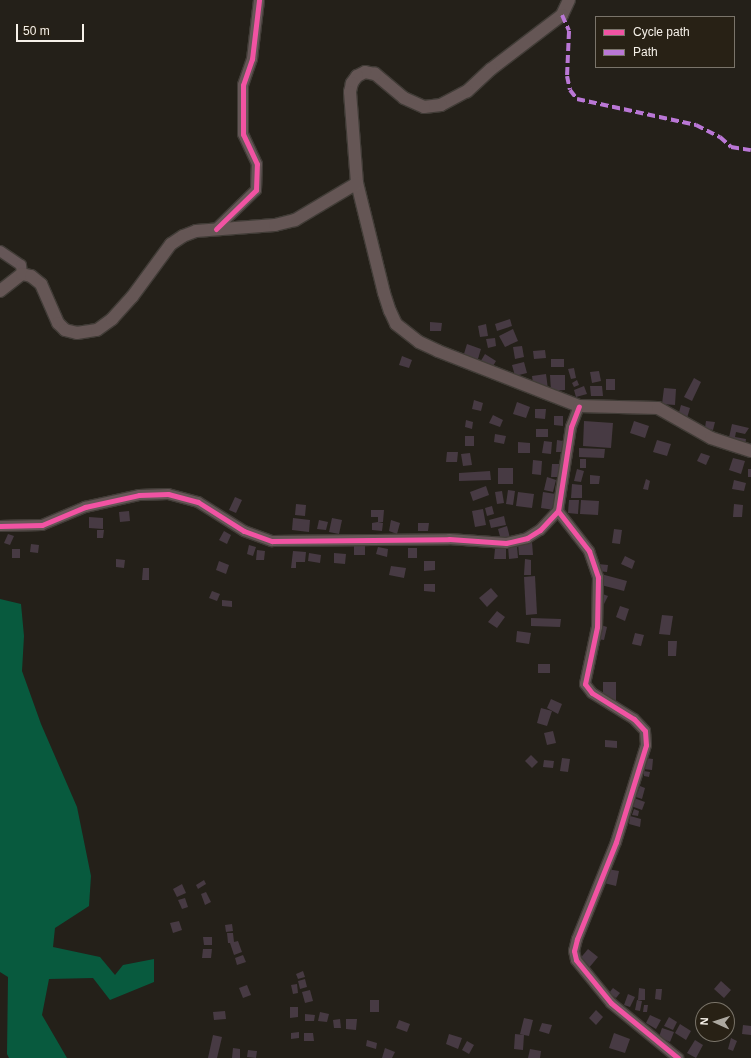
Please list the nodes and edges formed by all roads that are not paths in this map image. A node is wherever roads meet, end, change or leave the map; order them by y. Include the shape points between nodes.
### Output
1 (259, 0) edge
2 (569, 0) edge
3 (357, 183) junction
4 (216, 229) junction
5 (0, 251) edge
6 (22, 274) junction
7 (0, 291) edge
8 (579, 406) junction
9 (751, 451) edge
10 (558, 511) junction
11 (0, 526) edge
12 (678, 1058) edge

1 - 4 street via 252,59 243,85 243,134 257,164 256,190
2 - 3 main road via 562,15 490,69 467,91 440,105 424,107 404,98 375,74 365,72 357,76 350,92
3 - 4 main road via 295,220 275,225
3 - 8 main road via 384,293 396,324 420,342 438,351
4 - 6 main road via 196,231 171,244 132,297 112,319 97,330 77,333 65,330 58,323 41,284 31,276
5 - 6 street via 21,265
6 - 7 main road
8 - 9 main road via 658,408 711,438
8 - 10 street via 570,427
10 - 11 street via 540,530 527,538 506,543 449,539 272,541 244,531 198,502 168,494 140,495 85,507 42,525
10 - 12 street via 588,551 598,577 598,627 585,684 592,693 634,719 645,731 646,745 616,842 574,951 576,960 611,1003

